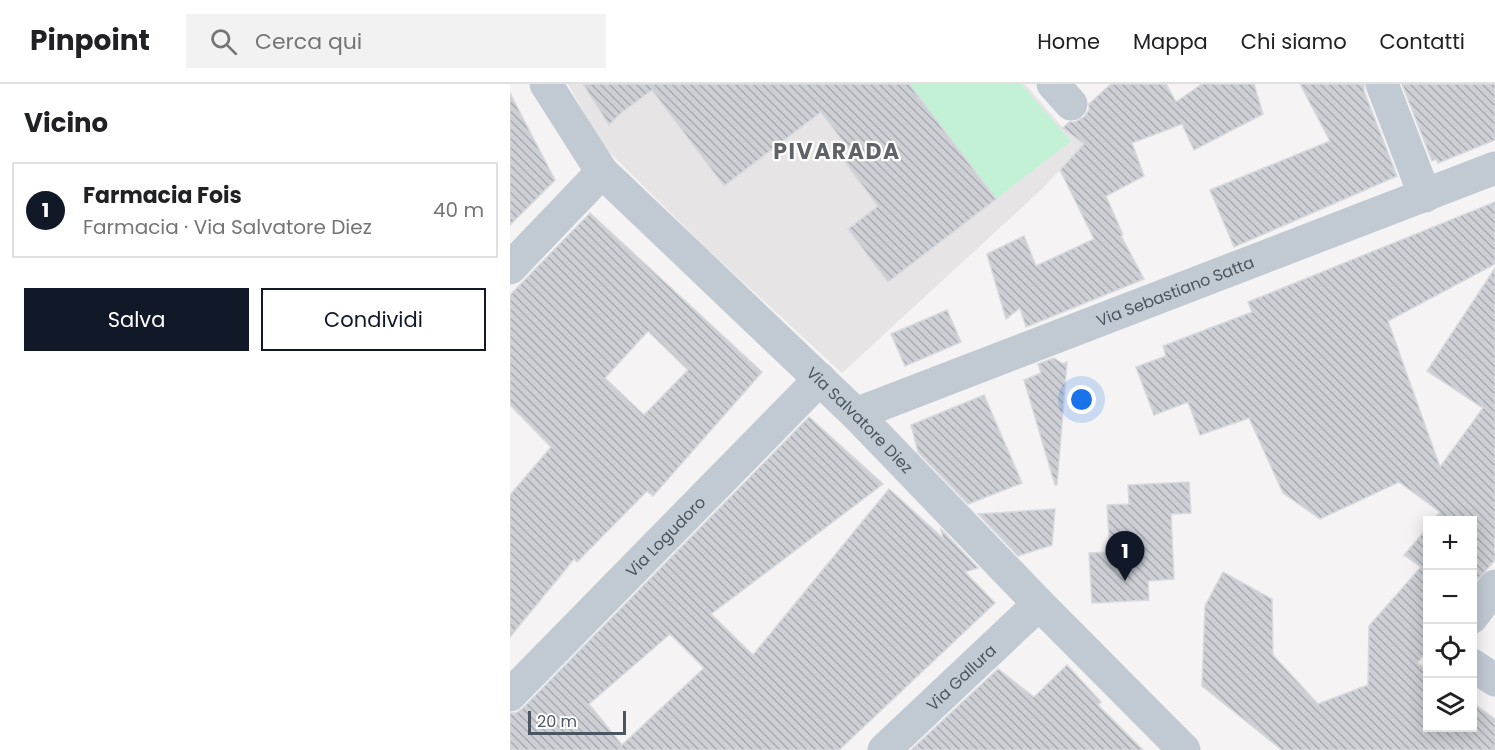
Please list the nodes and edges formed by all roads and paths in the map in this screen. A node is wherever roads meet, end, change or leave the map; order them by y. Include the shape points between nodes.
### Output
1 (546, 84) edge
2 (1382, 84) edge
3 (1495, 168) edge
4 (602, 172) junction
5 (1425, 196) junction
6 (510, 268) edge
7 (820, 379) junction
8 (856, 414) junction
9 (1495, 586) edge
10 (1039, 604) junction
11 (1477, 611) edge
12 (1477, 668) edge
13 (1495, 681) edge
14 (510, 695) edge
15 (884, 750) edge
16 (1184, 750) edge

1 - 4 street, Via Salvatore Diez
2 - 5 street
3 - 5 street, Via Sebastiano Satta
4 - 6 street
4 - 7 street, Via Salvatore Diez
5 - 8 street, Via Sebastiano Satta
7 - 8 street, Via Salvatore Diez
7 - 14 street, Via Logudoro
8 - 10 street, Via Salvatore Diez
9 - 11 street
10 - 15 street, Via Gallura
10 - 16 street, Via Salvatore Diez
12 - 13 street

